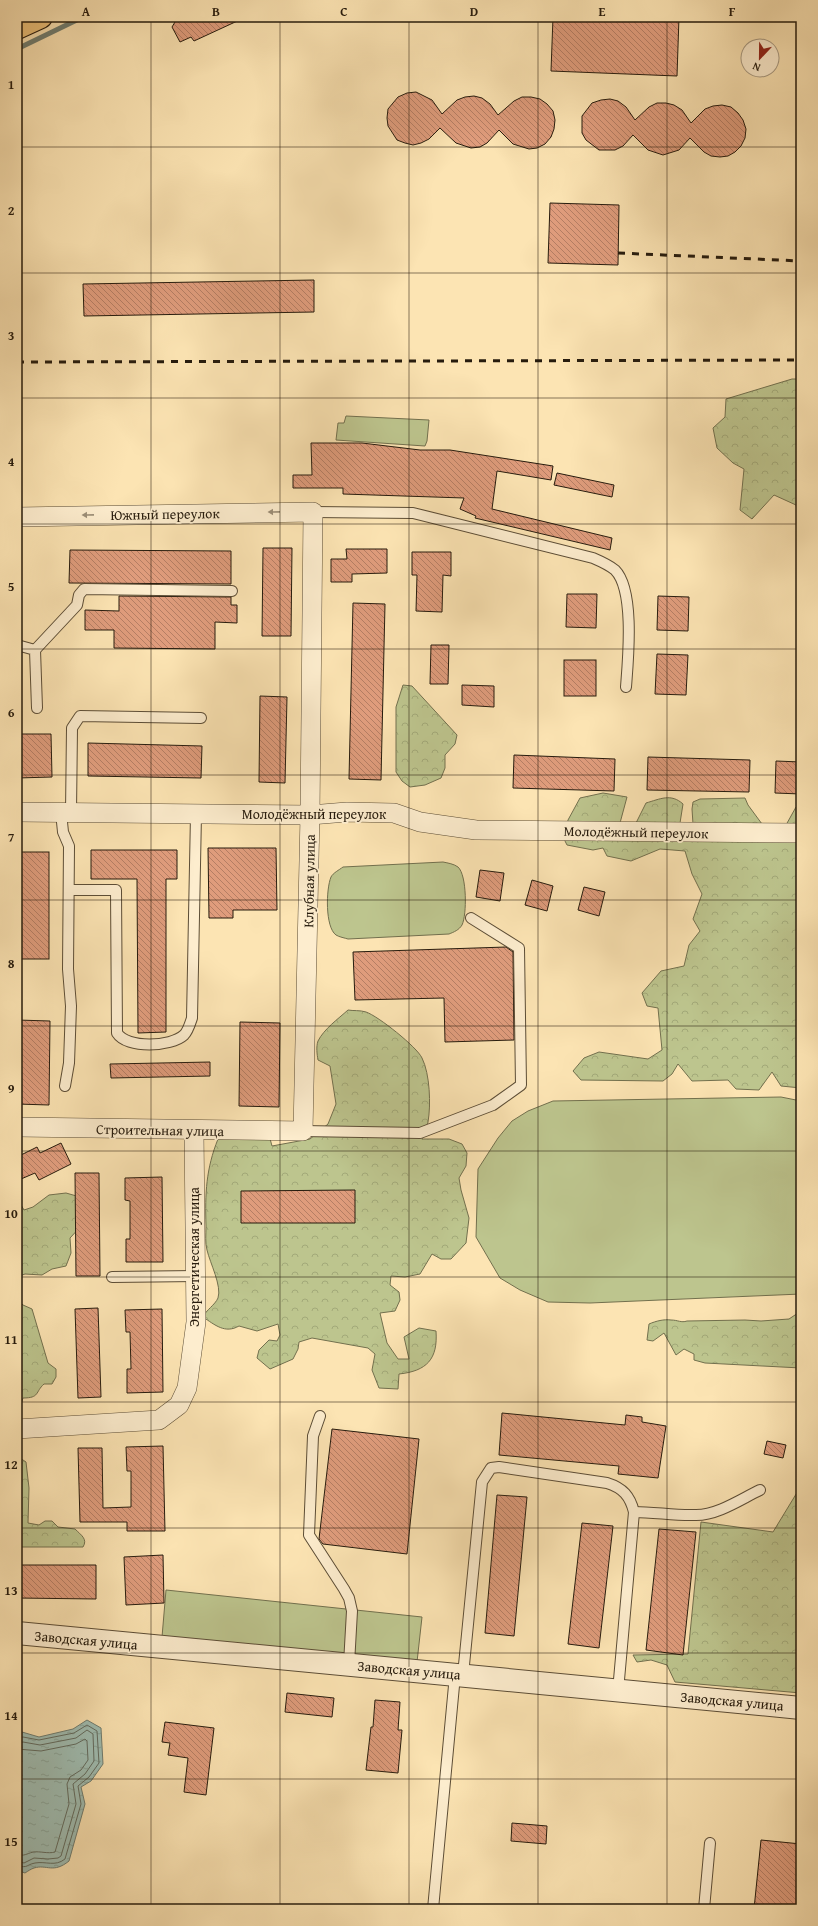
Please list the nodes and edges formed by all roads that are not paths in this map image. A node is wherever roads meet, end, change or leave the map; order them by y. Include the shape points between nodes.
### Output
1 (41, 17) edge
2 (17, 28) edge
3 (313, 512) junction
4 (17, 516) edge
5 (232, 591) dead end
6 (17, 645) edge
7 (35, 650) junction
8 (626, 687) dead end
9 (37, 708) dead end
10 (201, 718) dead end
11 (17, 812) edge
12 (66, 812) junction
13 (196, 814) junction
14 (310, 815) junction
15 (801, 834) edge
16 (70, 890) junction
17 (471, 918) dead end
18 (64, 1086) dead end
19 (17, 1128) edge
20 (194, 1131) junction
21 (303, 1131) junction
22 (196, 1276) junction
23 (112, 1277) dead end
24 (320, 1416) dead end
25 (17, 1429) edge
26 (760, 1490) dead end
27 (634, 1512) junction
28 (17, 1633) edge
29 (349, 1664) junction
30 (459, 1675) junction
31 (618, 1691) junction
32 (801, 1708) edge
33 (710, 1843) dead end
34 (433, 1909) edge
35 (704, 1909) edge

1 - 2 main road
3 -> 4 street, Южный переулок
3 - 8 lane via 413,513 593,558 615,570 627,598
3 - 14 street, Клубная улица
5 - 7 lane via 84,590 79,595 77,605
6 - 7 lane
7 - 9 lane
10 - 12 lane via 80,716 72,728
11 - 12 street, Молодёжный переулок
12 - 13 street, Молодёжный переулок
12 - 16 lane via 63,832 69,846
13 - 14 street, Молодёжный переулок
13 - 16 lane via 192,1018 183,1036 154,1045 120,1038 117,1033 116,890
14 - 15 street, Молодёжный переулок via 348,812 394,814 420,822 476,830
14 - 21 street, Клубная улица
16 - 18 lane via 68,969 71,1006 69,1063
17 - 21 lane via 519,948 521,1085 493,1105 420,1133
19 - 20 street, Строительная улица
20 - 21 street, Строительная улица
20 - 22 street, Энергетическая улица
22 - 23 lane
22 - 25 street, Энергетическая улица via 196,1322 187,1388 179,1404 169,1413 159,1420
24 - 29 lane via 314,1436 309,1535 349,1598 352,1611
26 - 27 lane via 713,1512 697,1515
27 - 30 lane via 626,1493 607,1483 499,1467 491,1468 482,1482
27 - 31 lane
28 - 29 street, Заводская улица
29 - 30 street, Заводская улица
30 - 31 street, Заводская улица
30 - 34 lane
31 - 32 street, Заводская улица
33 - 35 lane

